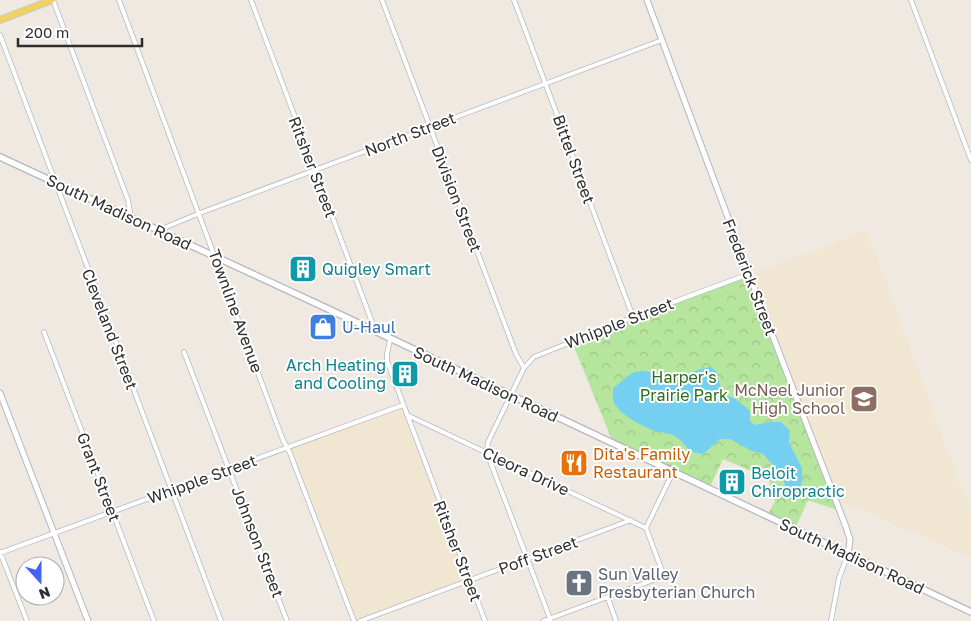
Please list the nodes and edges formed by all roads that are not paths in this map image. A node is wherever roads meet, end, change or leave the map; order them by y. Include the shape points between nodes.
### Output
1 (53, 0) edge
2 (120, 0) edge
3 (251, 0) edge
4 (382, 0) edge
5 (514, 0) edge
6 (646, 0) edge
7 (911, 0) edge
8 (0, 20) edge
9 (0, 36) edge
10 (662, 40) junction
11 (546, 83) junction
12 (430, 127) junction
13 (0, 157) edge
14 (971, 160) edge
15 (314, 170) junction
16 (54, 182) junction
17 (200, 213) junction
18 (131, 217) junction
19 (158, 230) junction
20 (216, 257) junction
21 (749, 274) junction
22 (633, 317) junction
23 (44, 332) dead end
24 (376, 333) junction
25 (390, 340) junction
26 (184, 352) dead end
27 (524, 368) junction
28 (0, 393) edge
29 (511, 396) junction
30 (403, 405) junction
31 (407, 415) junction
32 (287, 447) junction
33 (487, 453) junction
34 (230, 469) junction
35 (674, 472) junction
36 (171, 491) junction
37 (112, 512) junction
38 (631, 520) junction
39 (646, 528) junction
40 (54, 533) junction
41 (0, 553) edge
42 (848, 554) junction
43 (527, 559) junction
44 (469, 580) junction
45 (608, 598) junction
46 (971, 612) edge
47 (551, 620) edge
48 (27, 621) edge
49 (88, 621) edge
50 (154, 621) edge
51 (221, 621) edge
52 (288, 621) edge
53 (354, 621) edge
54 (360, 621) edge
55 (485, 621) edge
56 (543, 621) edge
57 (616, 621) edge
58 (831, 621) edge

1 - 8 main road
1 - 18 street via 128,200
2 - 17 street, Townline Avenue
3 - 15 street, Ritsher Street
4 - 12 street, Division Street
5 - 11 street, Bittel Street
6 - 10 street, Frederick Street
7 - 14 street
9 - 16 street, Cleveland Street
10 - 11 street, North Street
10 - 21 street, Frederick Street
11 - 12 street, North Street
11 - 22 street, Bittel Street
12 - 15 street, North Street
12 - 27 street, Division Street
13 - 16 main road, South Madison Road
15 - 17 street, North Street
15 - 24 street, Ritsher Street
16 - 18 main road, South Madison Road
16 - 36 street, Cleveland Street
17 - 19 street, North Street
17 - 20 street, Townline Avenue
18 - 19 main road, South Madison Road
19 - 20 main road, South Madison Road
20 - 24 main road, South Madison Road
20 - 32 street, Townline Avenue
21 - 22 street, Whipple Street
21 - 42 street, Frederick Street via 846,527 850,540
22 - 27 street, Whipple Street via 534,357
23 - 37 street, Grant Street
24 - 25 main road, South Madison Road
25 - 29 main road, South Madison Road
25 - 30 street, Ritsher Street via 387,361
26 - 34 street, Johnson Street
27 - 29 street, Whipple Street
28 - 40 street
29 - 33 street, Whipple Street via 488,442
29 - 35 main road, South Madison Road
30 - 31 street, Ritsher Street
30 - 32 street, Whipple Street
31 - 33 street, Cleora Drive
31 - 44 street, Ritsher Street
32 - 34 street, Whipple Street
32 - 53 street, Townline Avenue
33 - 38 street, Cleora Drive
33 - 43 street
34 - 36 street, Whipple Street
34 - 52 street, Johnson Street
35 - 39 street
35 - 42 main road, South Madison Road
36 - 37 street, Whipple Street
36 - 51 street, Cleveland Street
37 - 40 street, Whipple Street
37 - 50 street, Grant Street
38 - 39 street, Cleora Drive
38 - 43 street, Poff Street
39 - 45 street via 664,576
40 - 41 street, Whipple Street
40 - 49 street
41 - 48 street
42 - 46 main road, South Madison Road
42 - 58 street via 839,578
43 - 44 street, Poff Street
43 - 47 street
44 - 54 street, Poff Street
44 - 55 street, Ritsher Street
45 - 47 street
45 - 57 street
47 - 56 street

